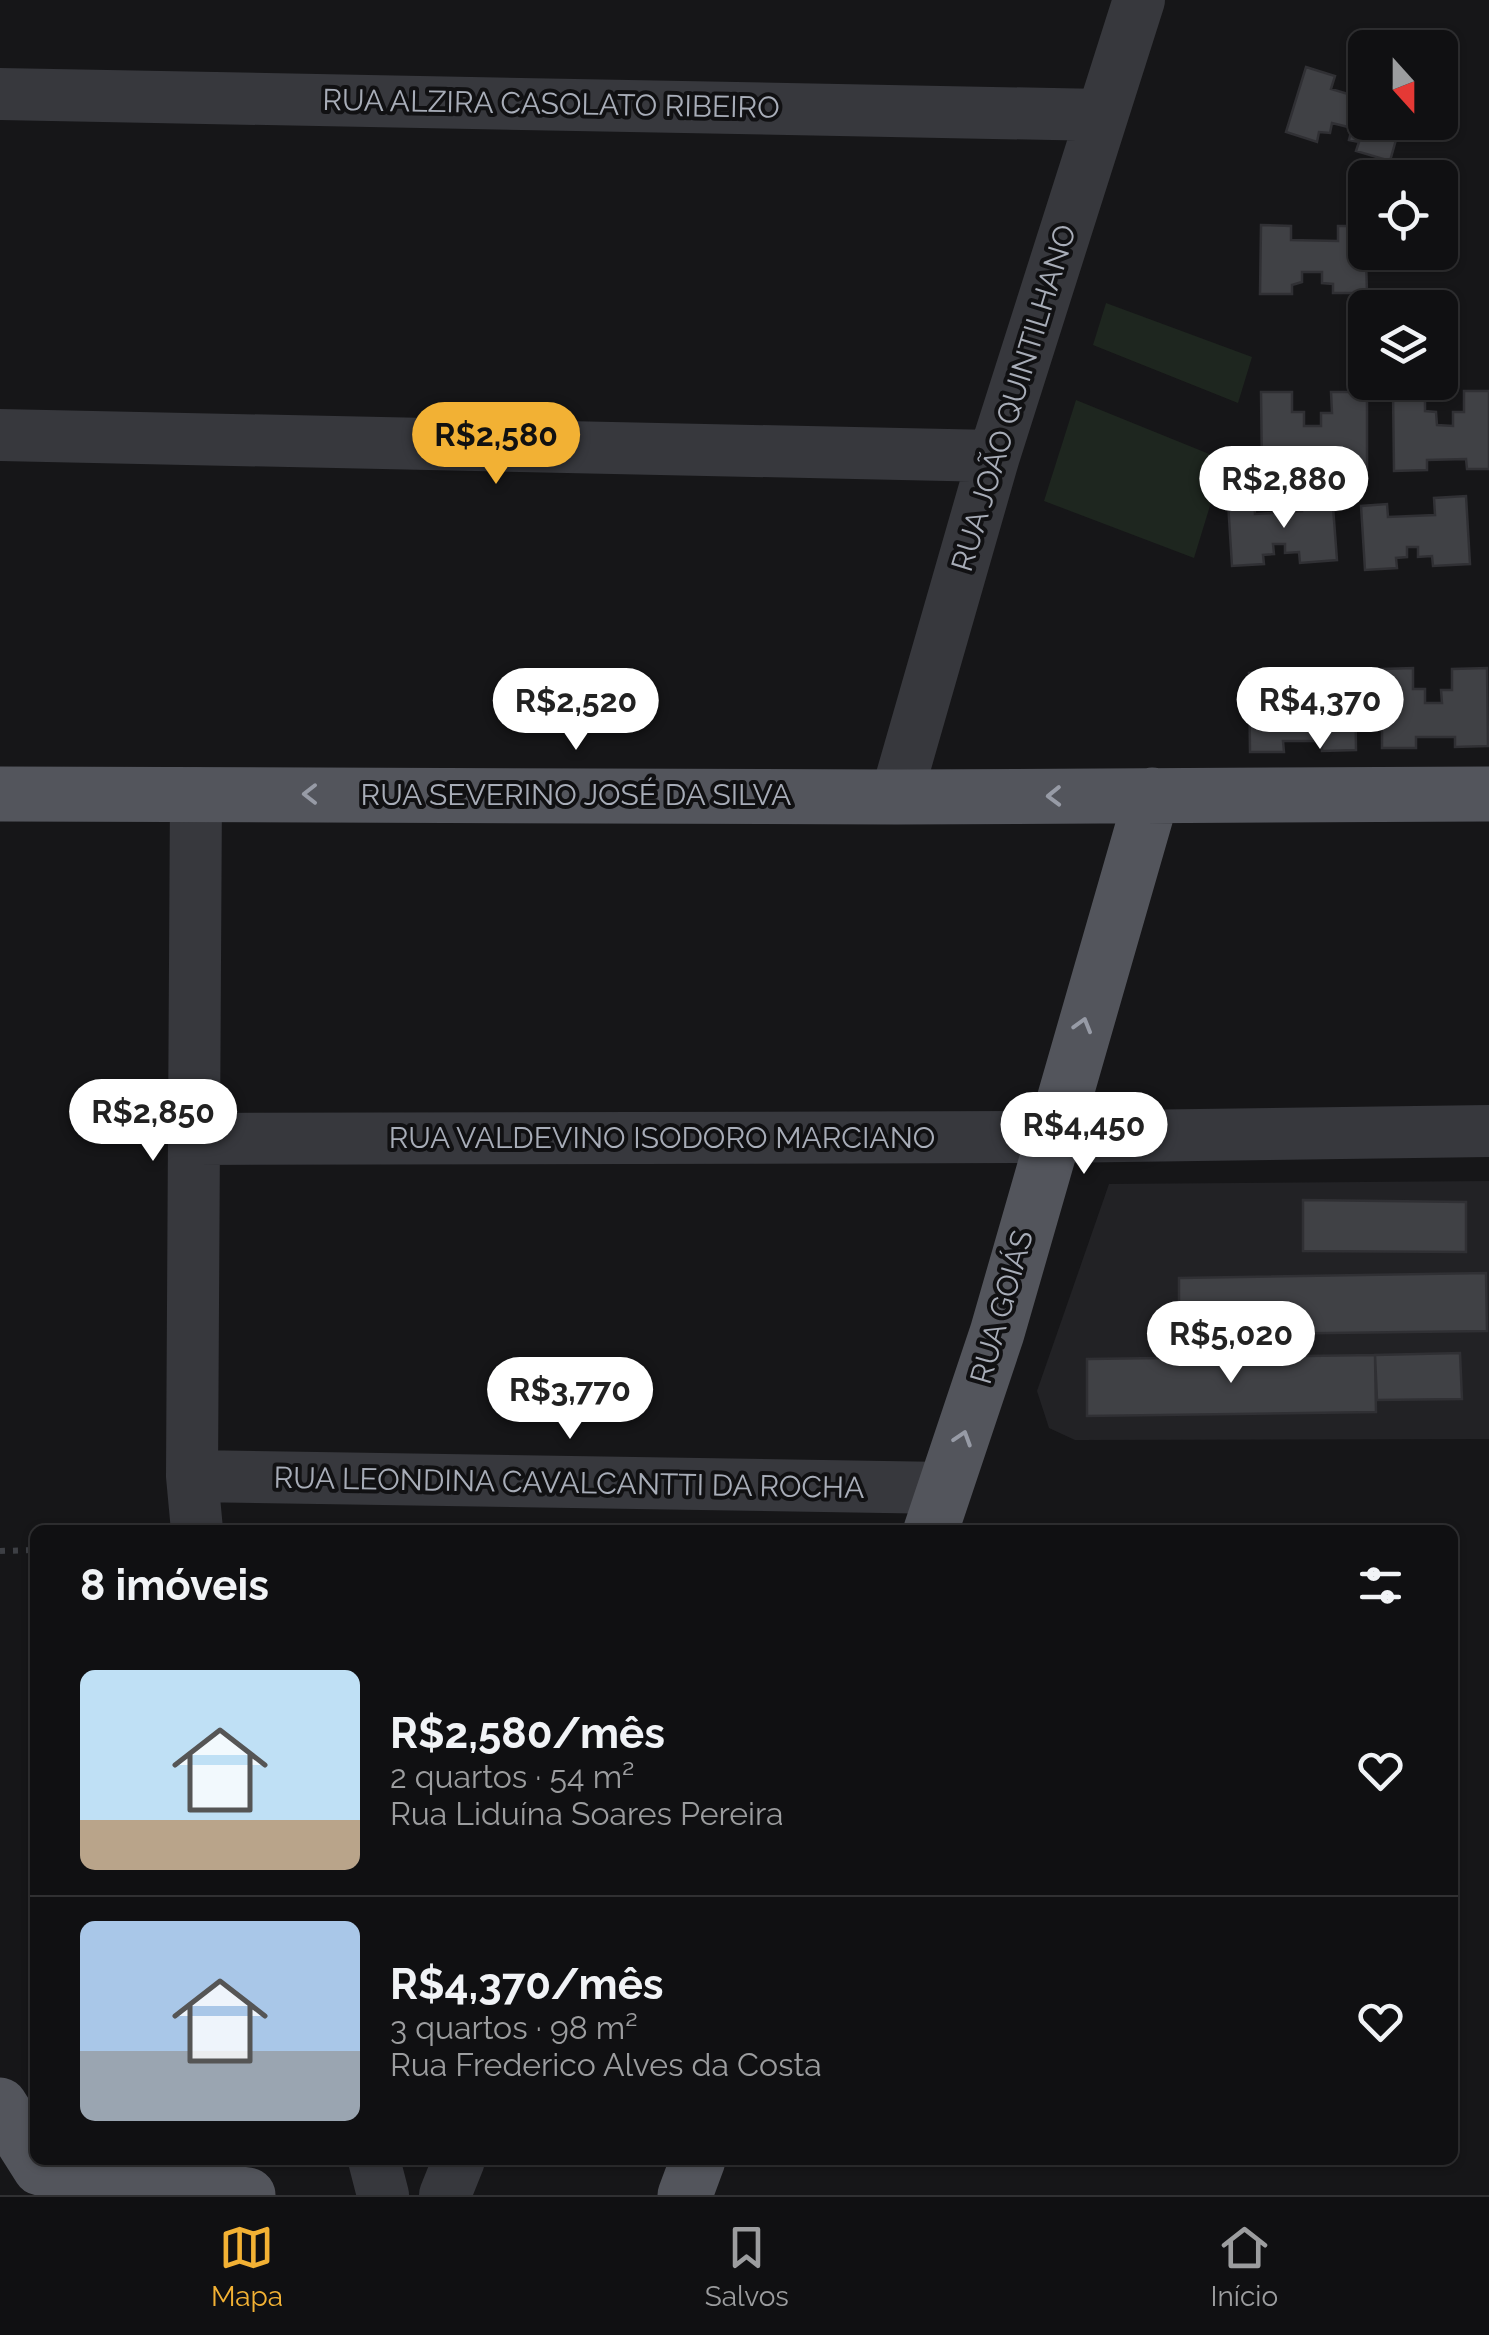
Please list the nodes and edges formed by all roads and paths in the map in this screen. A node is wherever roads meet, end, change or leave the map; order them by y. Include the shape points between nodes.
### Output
1 (1139, 0) edge
2 (0, 94) edge
3 (1102, 115) junction
4 (0, 436) edge
5 (994, 456) junction
6 (1154, 788) junction
7 (196, 793) junction
8 (0, 794) edge
9 (1489, 794) edge
10 (896, 797) junction
11 (1489, 1131) edge
12 (1051, 1137) junction
13 (195, 1139) junction
14 (192, 1476) junction
15 (656, 1508) edge
16 (938, 1509) edge
17 (197, 1525) edge
18 (0, 1550) edge
19 (30, 1550) edge
20 (0, 2105) edge
21 (20, 2164) edge
22 (375, 2165) edge
23 (457, 2165) edge
24 (696, 2165) edge
25 (248, 2195) edge
26 (383, 2195) edge
27 (446, 2195) edge
28 (685, 2195) edge

1 - 3 street, RUA JOÃO QUINTILHANO
2 - 3 street, RUA ALZIRA CASOLATO RIBEIRO
3 - 5 street, RUA JOÃO QUINTILHANO
4 - 5 street
5 - 10 street, RUA JOÃO QUINTILHANO
6 - 9 main road, RUA SEVERINO JOSÉ DA SILVA
6 -> 10 main road, RUA SEVERINO JOSÉ DA SILVA
12 -> 6 main road, RUA GOIÁS
7 - 8 main road, RUA SEVERINO JOSÉ DA SILVA
10 -> 7 main road, RUA SEVERINO JOSÉ DA SILVA
7 - 13 street
11 - 12 street, RUA VALDEVINO ISODORO MARCIANO
12 - 13 street, RUA VALDEVINO ISODORO MARCIANO
16 -> 12 main road, RUA GOIÁS via 997,1333
13 - 14 street
14 - 15 street, RUA LEONDINA CAVALCANTTI DA ROCHA
14 - 17 street
15 - 16 street, RUA LEONDINA CAVALCANTTI DA ROCHA
18 - 19 path
20 - 21 main road
21 - 25 main road
22 - 26 street
23 - 27 street
24 - 28 main road

